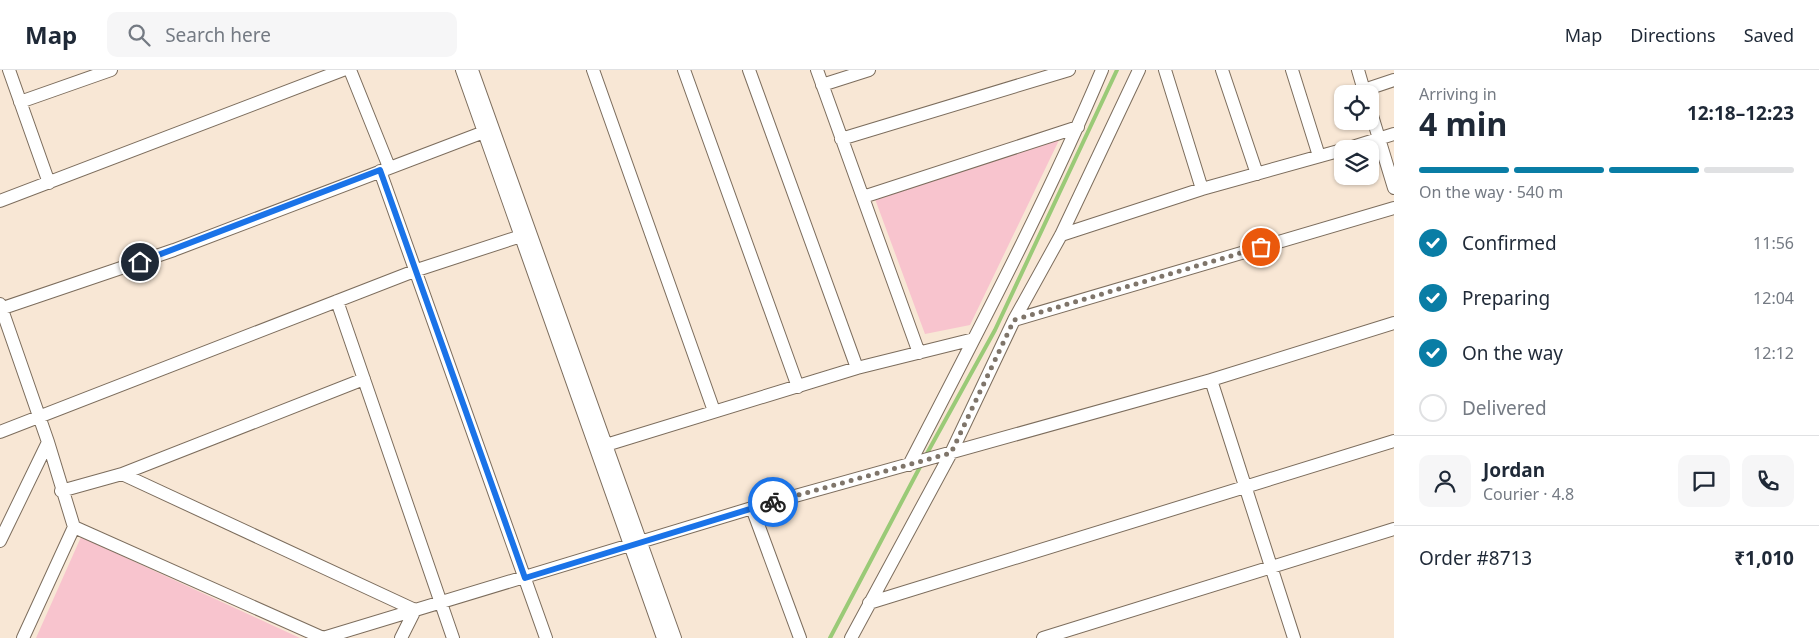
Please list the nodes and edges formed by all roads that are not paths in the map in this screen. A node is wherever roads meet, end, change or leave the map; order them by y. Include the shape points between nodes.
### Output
1 (9, 70) edge
2 (111, 70) edge
3 (343, 70) edge
4 (350, 70) edge
5 (462, 70) edge
6 (472, 70) edge
7 (593, 70) edge
8 (684, 70) edge
9 (749, 70) edge
10 (816, 70) edge
11 (869, 70) edge
12 (1069, 70) edge
13 (1102, 70) edge
14 (1139, 70) edge
15 (1165, 70) edge
16 (1222, 70) edge
17 (1292, 70) edge
18 (1358, 70) edge
19 (1394, 80) edge
20 (822, 85) junction
21 (1363, 85) edge
22 (1379, 86) edge
23 (20, 102) junction
24 (1078, 127) junction
25 (1376, 130) edge
26 (484, 132) junction
27 (1394, 134) edge
28 (841, 139) junction
29 (1379, 139) junction
30 (1376, 140) edge
31 (1334, 152) edge
32 (1318, 156) junction
33 (384, 169) junction
34 (1257, 174) junction
35 (49, 183) junction
36 (1394, 188) edge
37 (1202, 189) junction
38 (863, 198) junction
39 (0, 201) edge
40 (1394, 208) edge
41 (1061, 235) junction
42 (521, 236) junction
43 (417, 270) junction
44 (337, 302) junction
45 (1, 307) edge
46 (1014, 320) junction
47 (1394, 323) edge
48 (974, 340) junction
49 (919, 353) junction
50 (857, 368) junction
51 (364, 379) junction
52 (1211, 380) junction
53 (798, 387) junction
54 (714, 411) junction
55 (39, 417) junction
56 (0, 432) edge
57 (1394, 441) edge
58 (48, 442) junction
59 (606, 445) junction
60 (951, 453) junction
61 (909, 465) junction
62 (122, 474) junction
63 (1245, 488) junction
64 (62, 491) junction
65 (752, 508) junction
66 (74, 527) junction
67 (1394, 529) edge
68 (3, 530) edge
69 (0, 541) edge
70 (636, 544) junction
71 (1271, 568) junction
72 (525, 578) junction
73 (440, 601) junction
74 (869, 603) junction
75 (415, 610) junction
76 (23, 638) edge
77 (323, 638) edge
78 (401, 638) edge
79 (453, 638) edge
80 (546, 638) edge
81 (663, 638) edge
82 (675, 638) edge
83 (800, 638) edge
84 (851, 638) edge
85 (1043, 638) edge
86 (1294, 638) edge

1 - 23 street
2 - 23 street
3 - 35 street
4 - 33 street
5 - 26 street
6 - 59 street
7 - 54 street
8 - 53 street
9 - 50 street
10 - 20 street
11 - 20 street
12 - 28 street
13 - 24 street
14 - 41 street
15 - 37 street
16 - 34 street
17 - 32 street
18 - 21 street
19 - 22 street
20 - 28 street
23 - 35 street
24 - 38 street
24 - 48 street
25 - 29 street
26 - 33 street
26 - 42 street
27 - 29 street
28 - 38 street
29 - 30 street
29 - 36 street
31 - 32 street
32 - 34 street
33 - 43 street
33 - 45 street via 174,250
34 - 37 street
35 - 39 street
37 - 41 street
38 - 49 street
40 - 46 street
41 - 46 street
42 - 43 street
42 - 70 street
43 - 44 street
43 - 72 street
44 - 51 street
44 - 55 street
45 - 55 street
46 - 60 street
47 - 52 street
48 - 49 street
48 - 61 street
49 - 50 street
50 - 53 street
51 - 62 street
51 - 73 street
52 - 60 street
52 - 63 street
53 - 54 street
54 - 59 street
55 - 56 street
55 - 58 street
57 - 63 street
58 - 64 street
58 - 68 street
59 - 70 street
60 - 61 street
60 - 74 street
61 - 65 street
62 - 64 street
62 - 75 street
63 - 71 street
63 - 74 street
64 - 66 street
65 - 70 street
65 - 83 street
66 - 76 street
66 - 77 street
67 - 71 street
68 - 69 street
70 - 72 street
70 - 81 street
70 - 82 street
71 - 85 street
71 - 86 street
72 - 73 street
72 - 80 street
73 - 75 street
73 - 79 street
74 - 84 street
75 - 77 street
75 - 78 street

